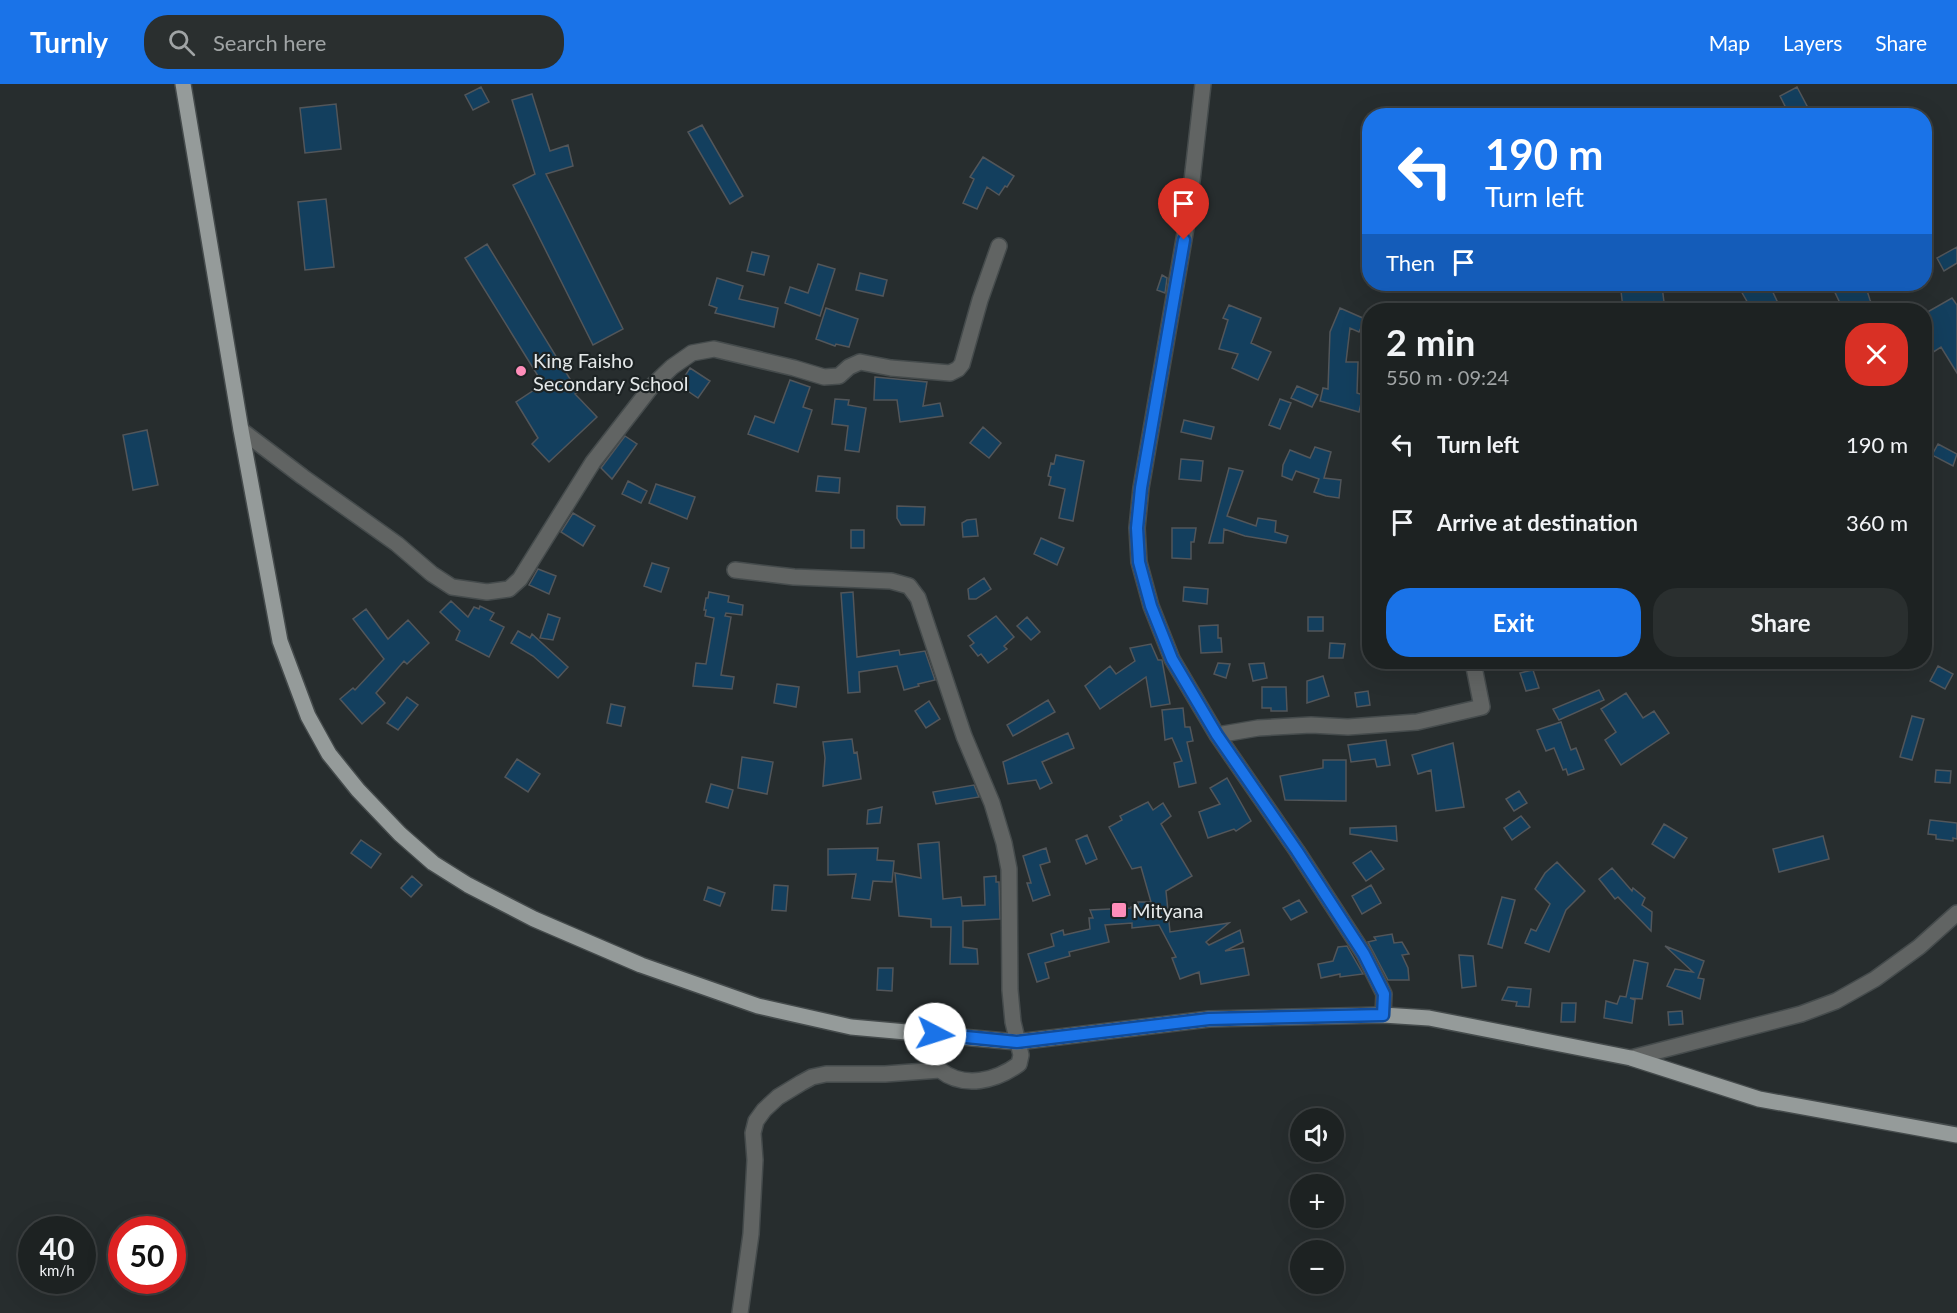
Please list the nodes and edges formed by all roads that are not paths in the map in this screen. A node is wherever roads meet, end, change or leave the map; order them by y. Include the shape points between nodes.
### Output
1 (183, 84) edge
2 (1203, 84) edge
3 (999, 246) dead end
4 (242, 430) junction
5 (735, 570) dead end
6 (1474, 669) edge
7 (1217, 735) junction
8 (1957, 913) edge
9 (1383, 1015) junction
10 (1017, 1042) junction
11 (1631, 1058) junction
12 (1957, 1135) edge
13 (740, 1313) edge

1 - 4 main road
2 - 7 street via 1188,216 1137,528 1139,562 1151,606 1172,659
3 - 4 street via 962,364 950,373 860,362 839,376 824,377 714,350 692,353 672,367 652,386 593,462 520,579 509,590 487,592 452,587
4 - 10 main road via 280,641 308,716 329,754 358,790 433,863 534,919 641,965 758,1006 851,1027
5 - 10 street via 891,581 909,586 918,598 1004,843 1009,869 1011,990
6 - 7 street via 1482,707 1418,722 1258,728
7 - 9 street via 1364,954 1384,994
8 - 11 street via 1875,979 1836,1000 1801,1014
9 - 10 main road via 1209,1019
9 - 11 main road via 1429,1018
10 - 13 street via 1019,1064 989,1080 951,1078 940,1070 826,1074 801,1083 764,1110 753,1133 751,1234
11 - 12 main road via 1759,1099

